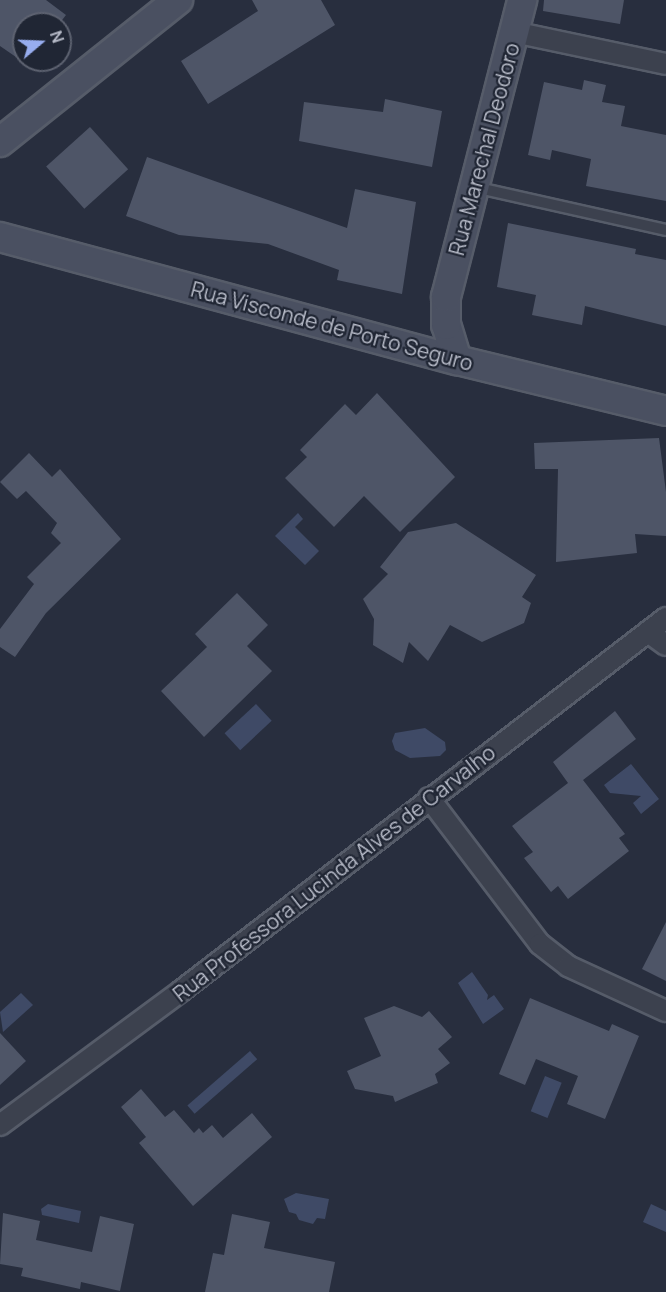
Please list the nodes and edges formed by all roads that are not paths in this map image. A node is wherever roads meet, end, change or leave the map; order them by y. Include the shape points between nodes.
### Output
1 (178, 0) edge
2 (522, 0) edge
3 (514, 32) junction
4 (666, 64) edge
5 (0, 142) edge
6 (474, 187) junction
7 (666, 230) edge
8 (0, 237) edge
9 (446, 297) junction
10 (406, 344) junction
11 (457, 360) junction
12 (666, 411) edge
13 (666, 618) edge
14 (648, 632) junction
15 (666, 645) edge
16 (429, 798) junction
17 (666, 1011) edge
18 (0, 1125) edge

1 - 5 street
2 - 3 street, Rua Marechal Deodoro
3 - 4 street
3 - 6 street, Rua Marechal Deodoro
6 - 7 lane
6 - 9 street, Rua Marechal Deodoro
8 - 10 street, Rua Visconde de Porto Seguro
9 - 10 street, Rua Marechal Deodoro
9 - 11 street, Rua Marechal Deodoro via 446,325
10 - 11 street, Rua Visconde de Porto Seguro
11 - 12 street, Rua Visconde de Porto Seguro
13 - 14 street, Rua Professora Lucinda Alves de Carvalho
14 - 15 street
14 - 16 street, Rua Professora Lucinda Alves de Carvalho
16 - 17 street via 540,944 568,966
16 - 18 street, Rua Professora Lucinda Alves de Carvalho via 190,984

